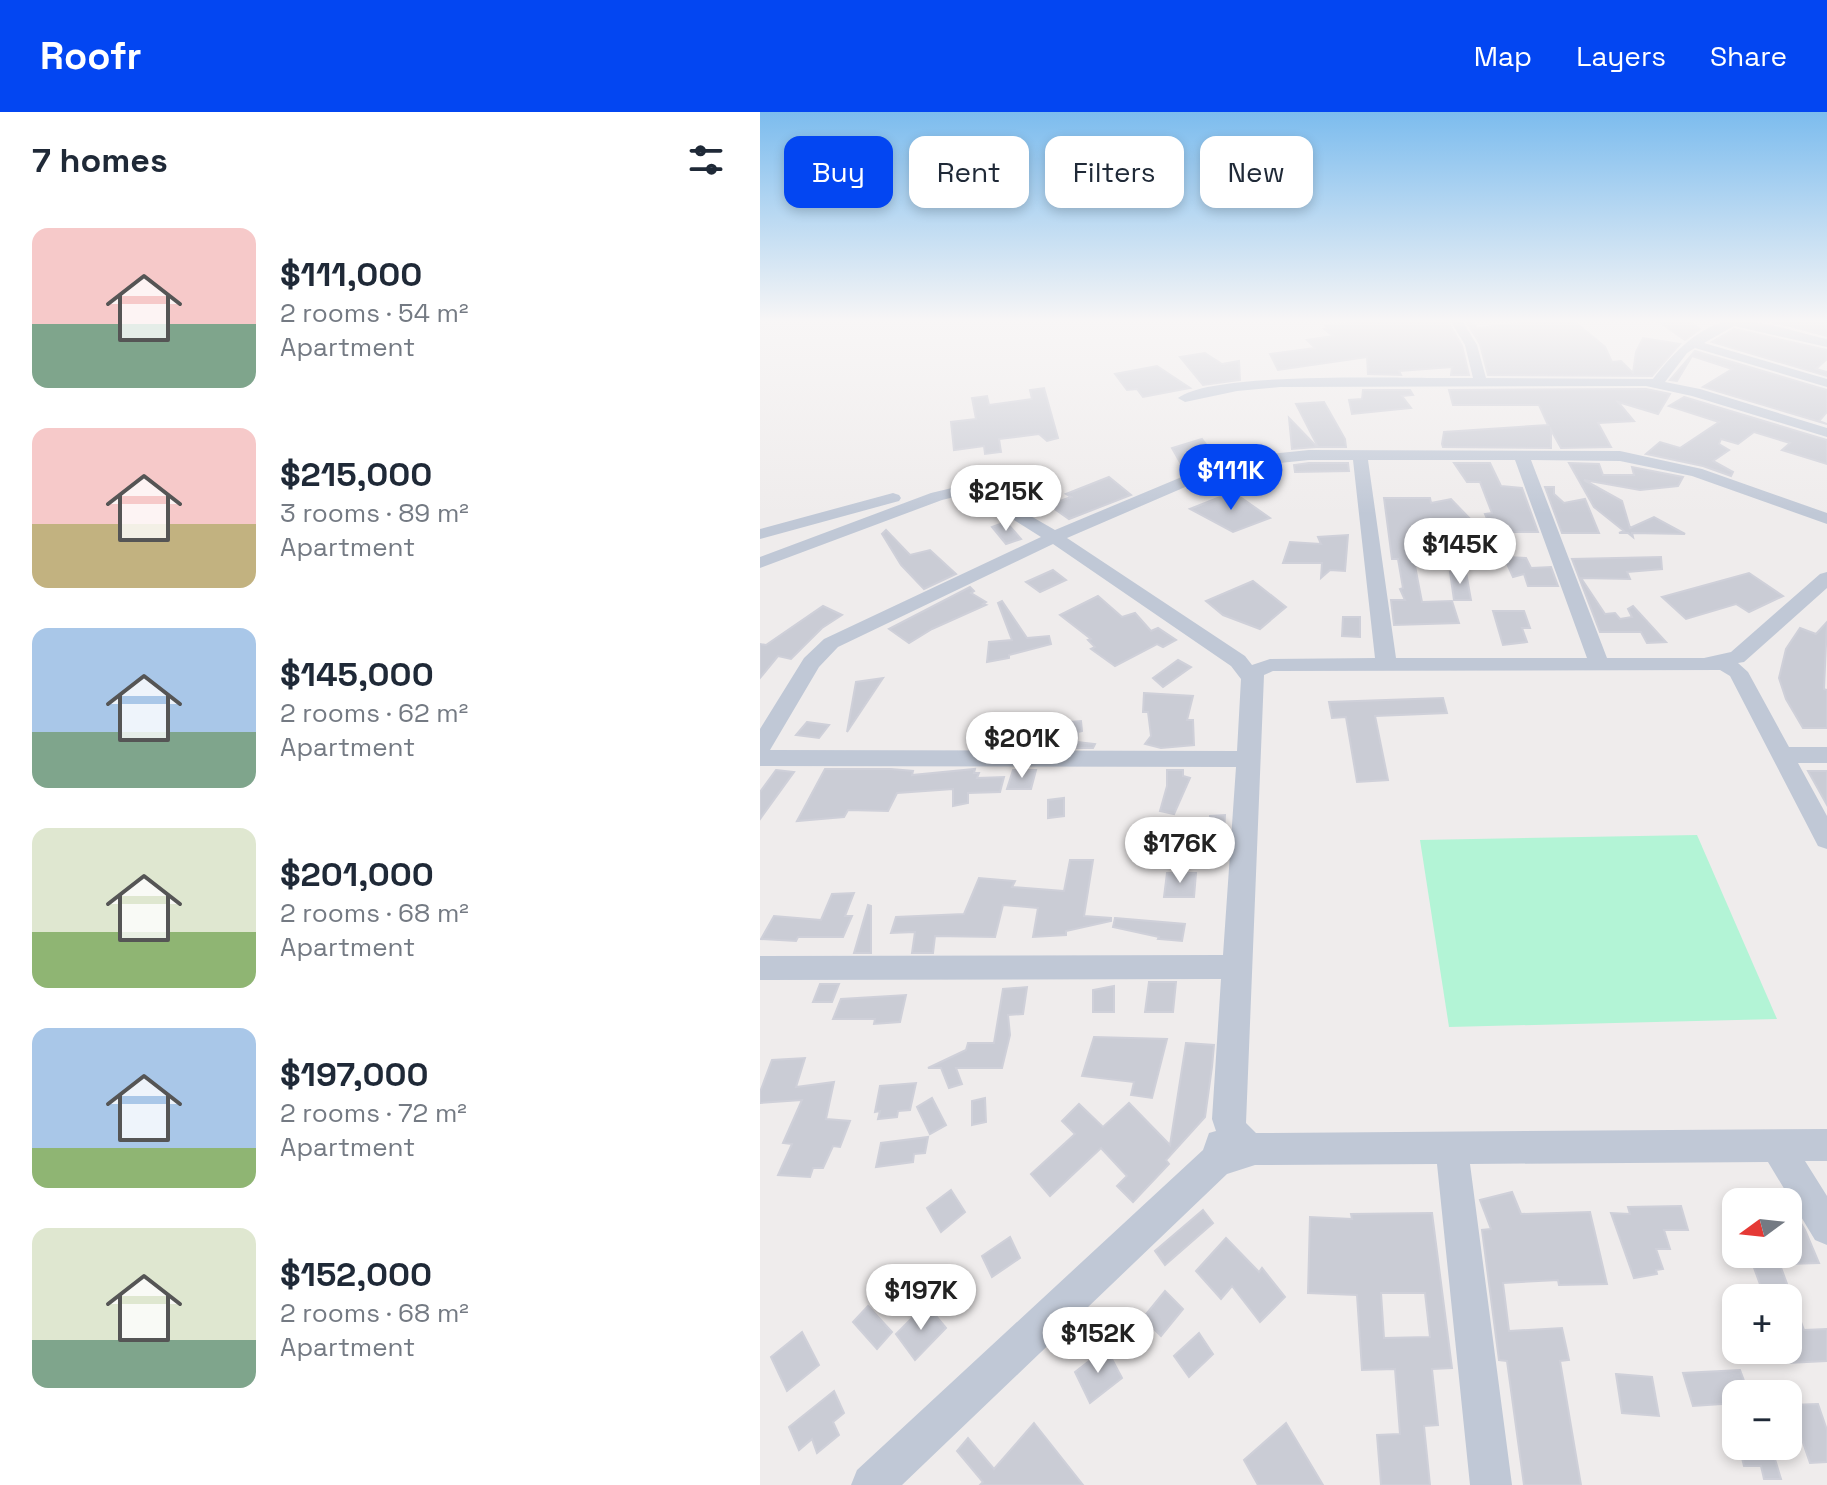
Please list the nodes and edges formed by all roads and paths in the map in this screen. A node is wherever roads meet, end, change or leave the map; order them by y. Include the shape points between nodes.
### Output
1 (1247, 386) edge
2 (1667, 386) edge
3 (1185, 398) dead end
4 (1827, 433) edge
5 (1360, 455) junction
6 (1521, 455) junction
7 (937, 496) junction
8 (1827, 519) edge
9 (760, 534) edge
10 (1054, 537) junction
11 (760, 563) edge
12 (1827, 578) edge
13 (1599, 663) junction
14 (1386, 664) junction
15 (1738, 665) junction
16 (1253, 668) junction
17 (760, 748) edge
18 (1782, 755) junction
19 (1827, 755) edge
20 (760, 758) edge
21 (1248, 759) junction
22 (1827, 839) edge
23 (1236, 967) junction
24 (760, 968) edge
25 (1228, 1119) junction
26 (1827, 1145) edge
27 (1777, 1146) junction
28 (1452, 1148) junction
29 (1255, 1149) junction
30 (1217, 1160) junction
31 (1827, 1228) edge
32 (872, 1485) edge
33 (1491, 1485) edge

1 - 3 street
2 - 4 street
5 - 6 street
5 - 10 street via 1240,462
5 - 14 street
6 - 8 street via 1620,456 1668,464
6 - 13 street
7 - 9 street via 892,498
7 - 10 street via 973,488
7 - 11 street
10 - 16 street
10 - 17 street via 831,643 811,663
12 - 15 street
13 - 14 street
13 - 15 street
14 - 16 street
15 - 18 street
16 - 21 street
18 - 19 street
18 - 22 street
20 - 21 street
21 - 23 street
23 - 24 street
23 - 25 street
25 - 29 street via 1238,1142
25 - 30 street
26 - 27 street
27 - 28 street
27 - 31 street
28 - 29 street
28 - 33 street
29 - 30 street
30 - 32 street

